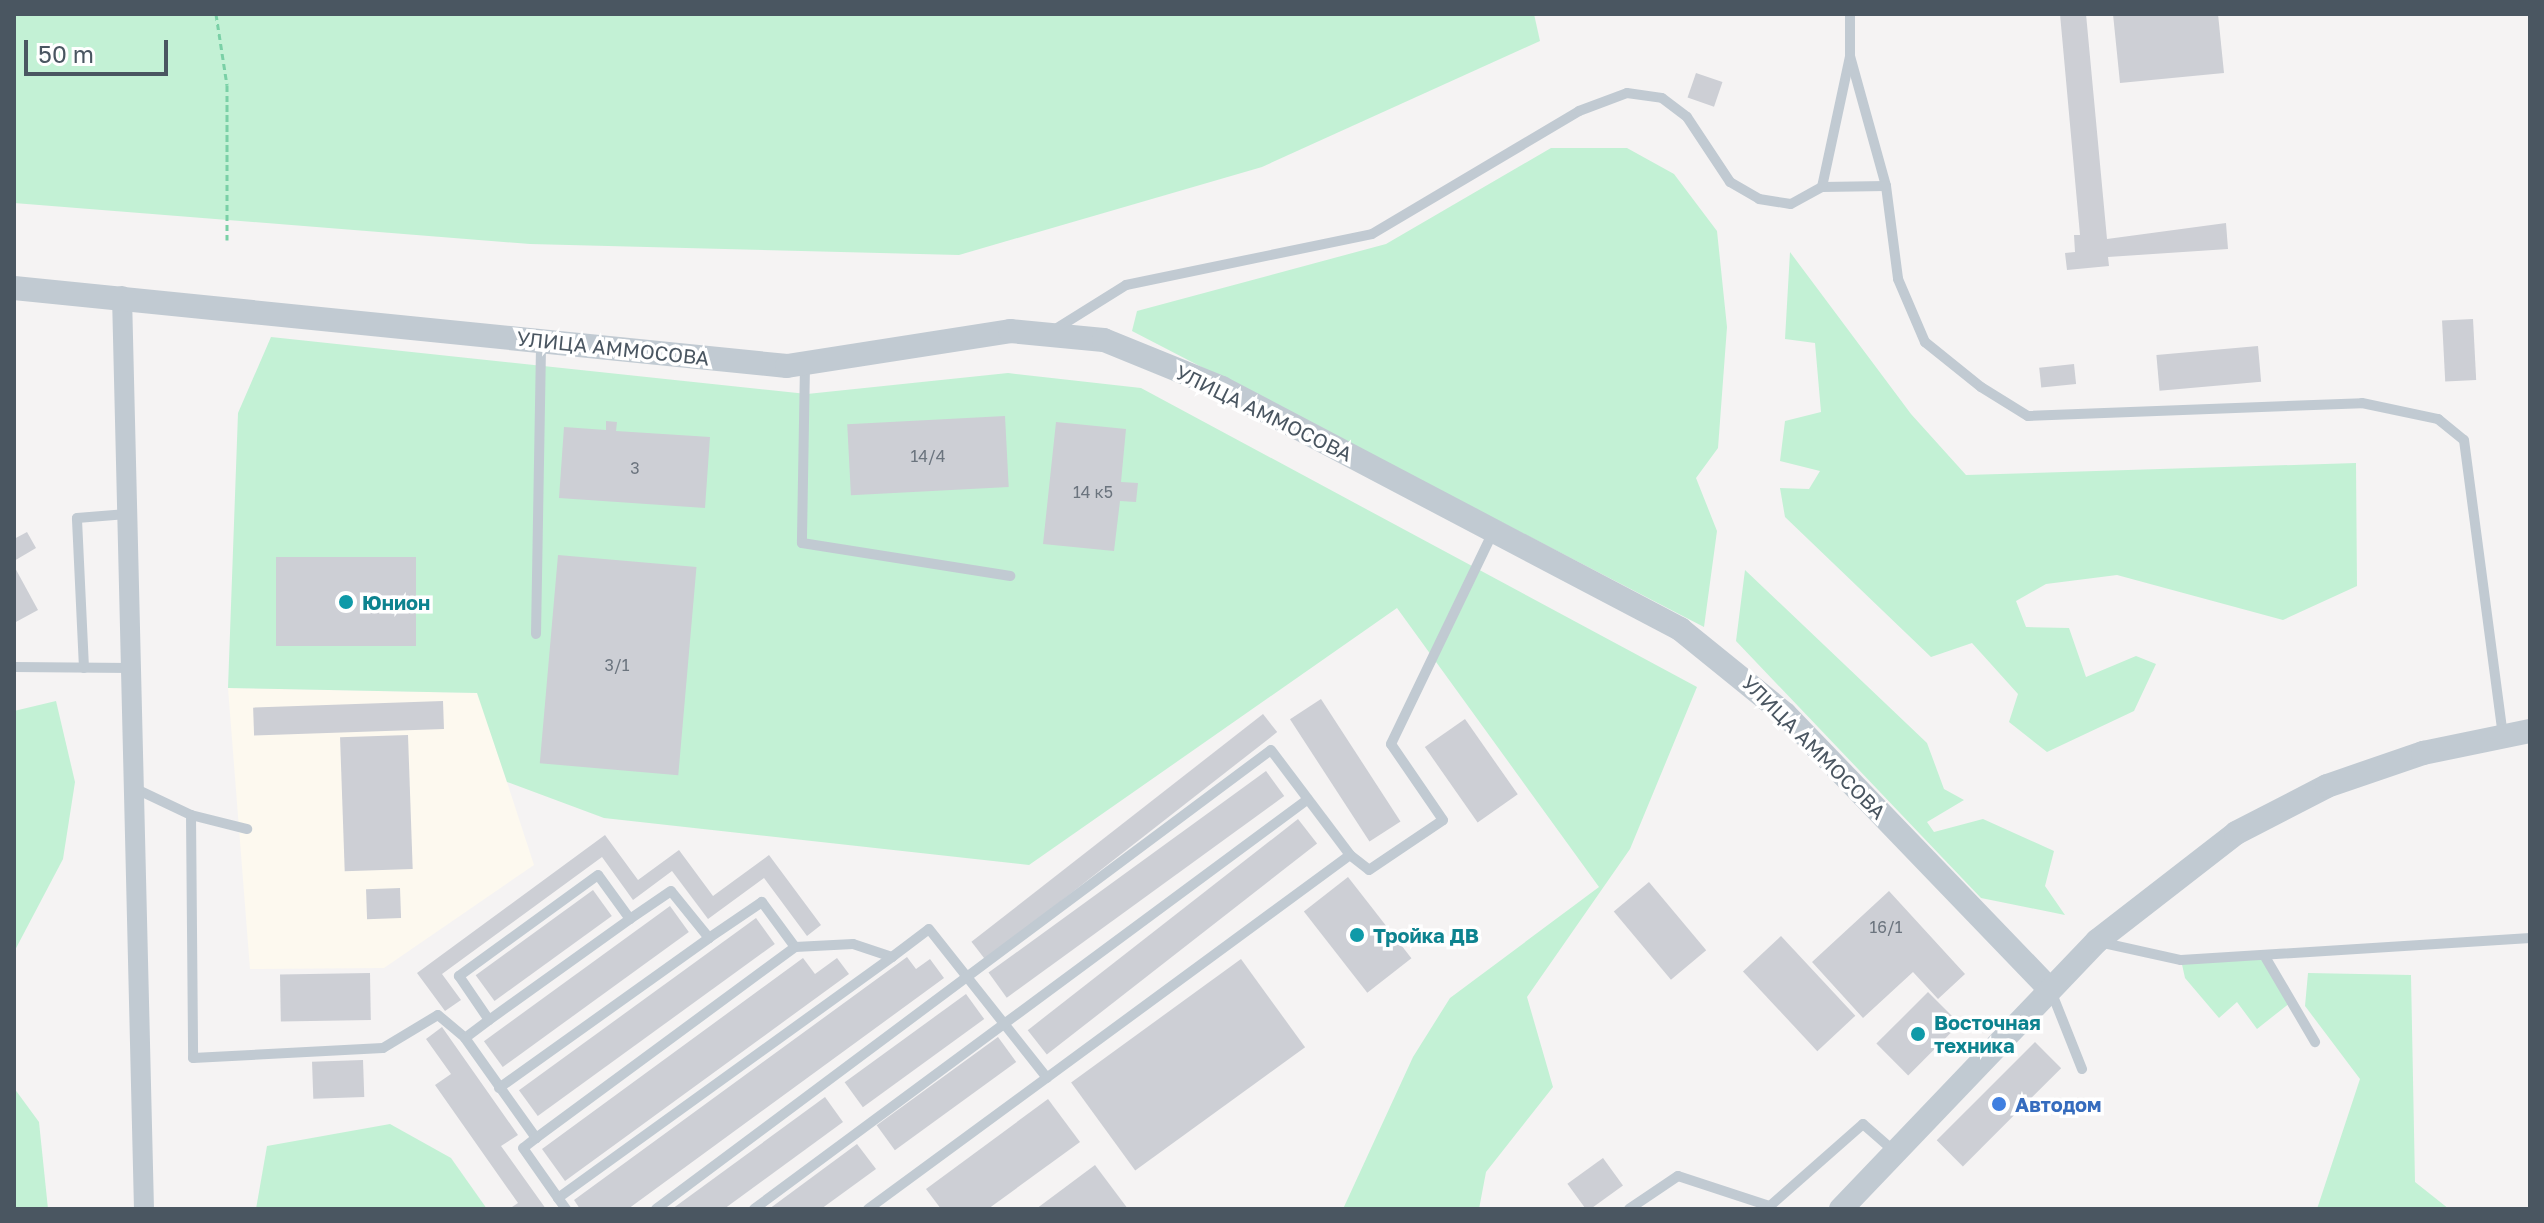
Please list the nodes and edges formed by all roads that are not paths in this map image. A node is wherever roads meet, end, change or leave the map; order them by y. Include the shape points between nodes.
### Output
1 (1850, 14) edge
2 (1850, 56) junction
3 (1886, 186) junction
4 (1822, 187) junction
5 (14, 288) edge
6 (122, 296) junction
7 (1053, 332) junction
8 (541, 341) junction
9 (805, 365) junction
10 (127, 514) junction
11 (1494, 530) junction
12 (1010, 576) dead end
13 (536, 634) dead end
14 (14, 667) edge
15 (84, 668) junction
16 (131, 668) junction
17 (2530, 731) edge
18 (2503, 735) junction
19 (134, 788) junction
20 (1308, 799) junction
21 (191, 815) junction
22 (247, 829) dead end
23 (1350, 855) junction
24 (630, 919) junction
25 (709, 938) junction
26 (2530, 938) edge
27 (2097, 941) junction
28 (795, 947) junction
29 (2264, 955) junction
30 (892, 957) junction
31 (969, 978) junction
32 (2050, 989) junction
33 (489, 1020) junction
34 (1005, 1023) junction
35 (465, 1038) junction
36 (2315, 1042) dead end
37 (2082, 1069) dead end
38 (1047, 1078) junction
39 (499, 1088) junction
40 (536, 1138) junction
41 (1896, 1152) junction
42 (558, 1198) junction
43 (144, 1209) edge
44 (566, 1209) edge
45 (656, 1209) edge
46 (754, 1209) edge
47 (868, 1209) edge
48 (1629, 1209) edge
49 (1841, 1209) edge

1 - 2 lane
2 - 3 lane
2 - 4 lane
3 - 4 lane
3 - 18 lane via 1898,279 1925,342 2028,416 2362,403 2438,419 2464,440
4 - 7 lane via 1791,204 1759,199 1730,182 1687,117 1662,98 1627,93 1579,111 1372,234 1126,285
5 - 6 street, УЛИЦА АММОСОВА
6 - 8 street, УЛИЦА АММОСОВА
6 - 10 street
7 - 9 street, УЛИЦА АММОСОВА via 1010,331
7 - 11 street, УЛИЦА АММОСОВА via 1104,340 1222,388
8 - 9 street, УЛИЦА АММОСОВА
8 - 13 lane
9 - 12 lane via 802,543
10 - 15 lane via 77,518
10 - 16 street
11 - 23 lane via 1391,744 1443,820 1369,870
11 - 32 street, УЛИЦА АММОСОВА via 1680,629 1739,673
14 - 15 lane
15 - 16 lane
16 - 19 street
17 - 18 street
18 - 27 street via 2327,786 2236,833
19 - 21 lane
19 - 43 street
20 - 23 lane
20 - 31 lane via 1271,750
20 - 34 lane
21 - 22 lane
21 - 35 lane via 193,1058 383,1048 438,1015
23 - 38 lane
24 - 25 lane via 671,891
24 - 33 lane
24 - 33 lane via 598,875 459,976
25 - 28 lane via 762,902
25 - 39 lane
26 - 29 lane
27 - 29 lane via 2181,960
27 - 32 street
28 - 30 lane via 853,944
28 - 40 lane
29 - 36 lane
30 - 31 lane via 929,929
30 - 42 lane
31 - 34 lane
31 - 45 lane
32 - 37 lane
32 - 41 street
33 - 35 lane
34 - 38 lane
34 - 46 lane
35 - 39 lane
38 - 47 lane
39 - 40 lane
40 - 42 lane via 523,1148
41 - 48 lane via 1863,1124 1770,1206 1678,1176
41 - 49 street
42 - 44 lane

